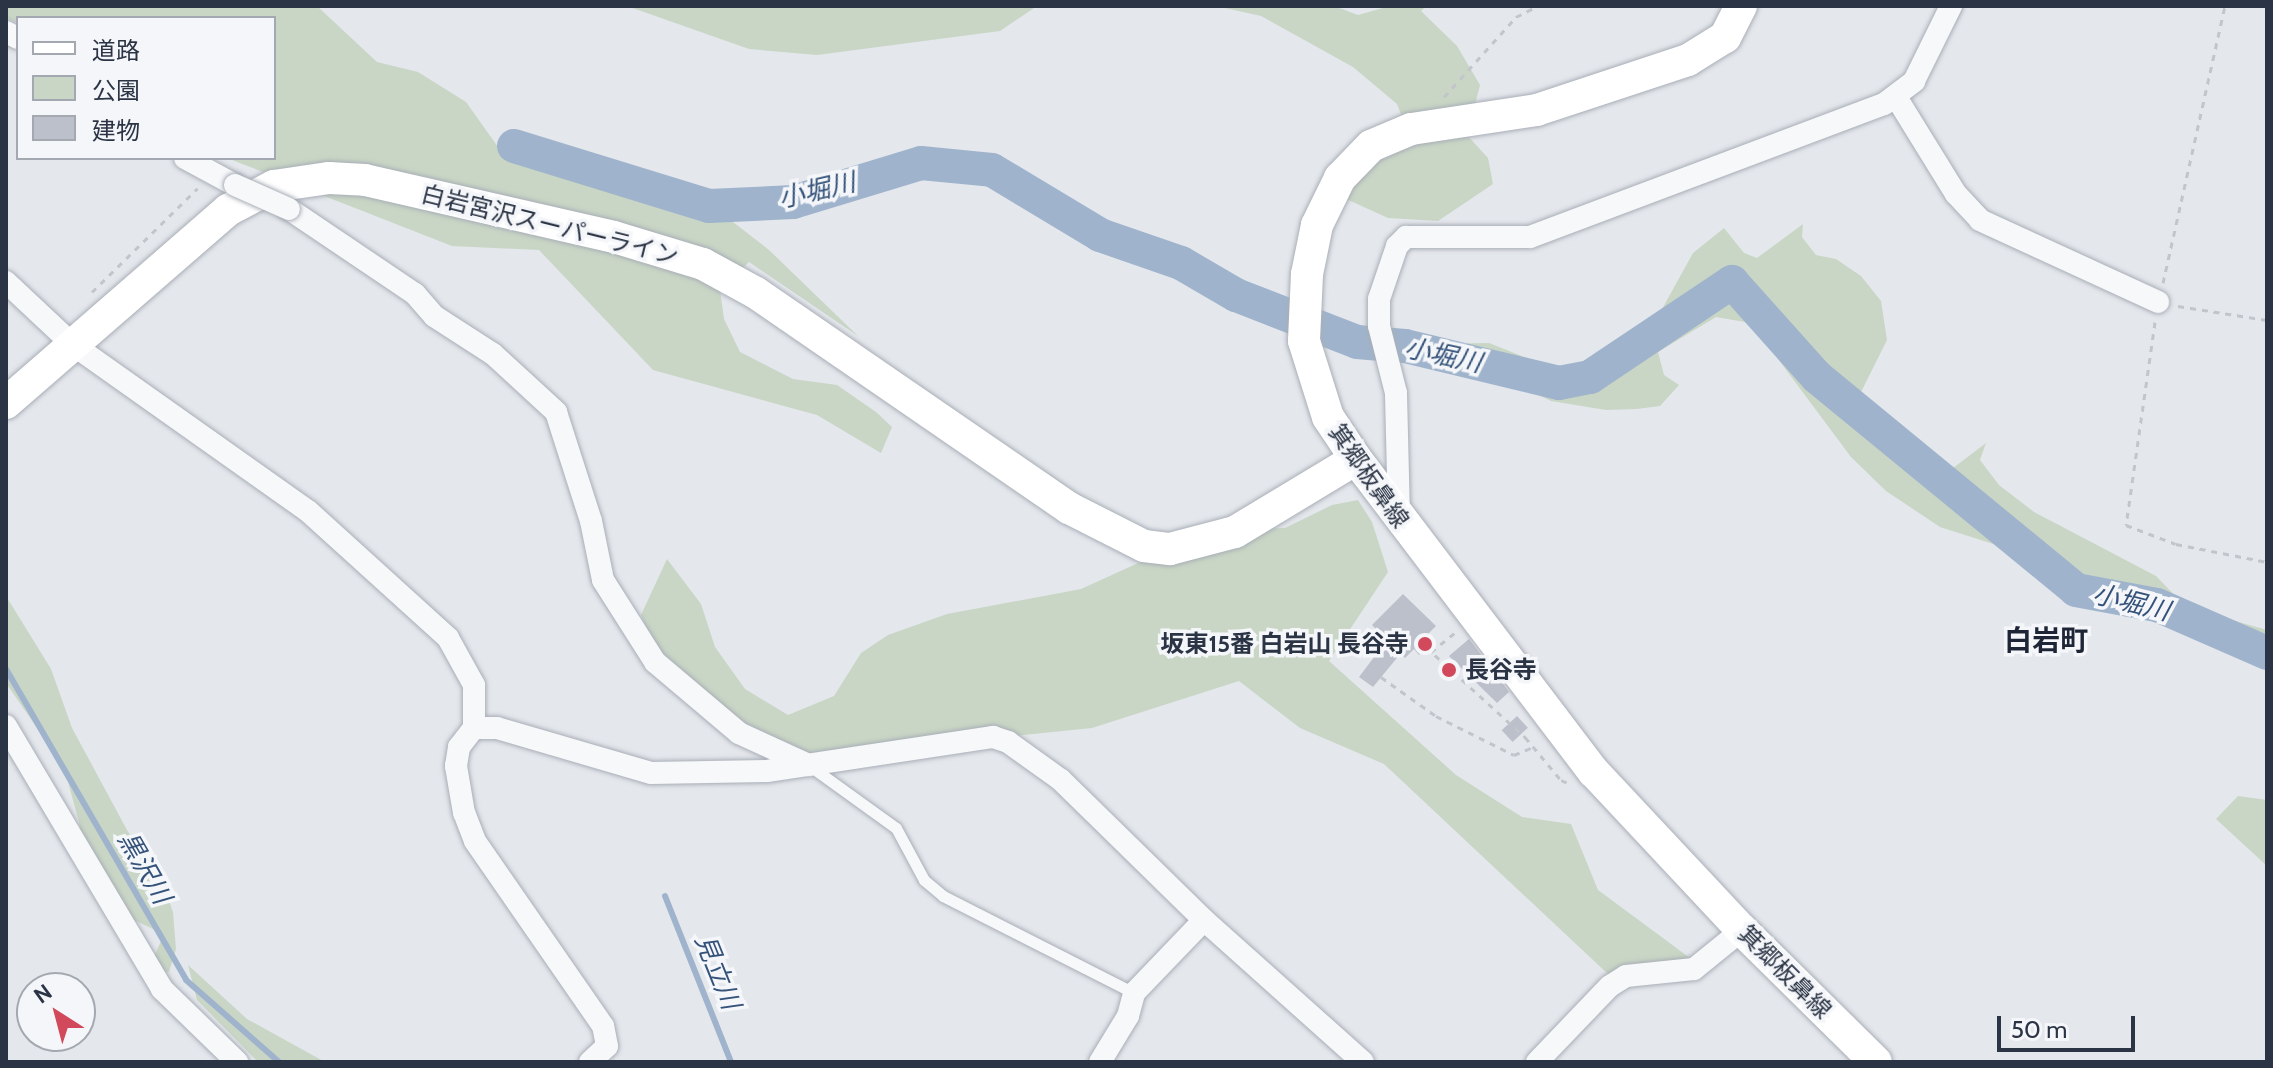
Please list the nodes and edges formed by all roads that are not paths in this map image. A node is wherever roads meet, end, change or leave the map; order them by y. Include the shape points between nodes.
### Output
1 (1741, 6) edge
2 (1951, 6) edge
3 (1896, 97) junction
4 (189, 160) edge
5 (6, 282) edge
6 (2158, 302) road end
7 (72, 344) junction
8 (6, 403) edge
9 (1356, 459) junction
10 (1399, 521) junction
11 (6, 726) edge
12 (474, 728) junction
13 (809, 765) junction
14 (1204, 920) junction
15 (1742, 930) junction
16 (1134, 993) junction
17 (237, 1062) edge
18 (590, 1062) edge
19 (1100, 1062) edge
20 (1363, 1062) edge
21 (1537, 1062) edge
22 (1876, 1062) edge

1 - 9 main road, 箕郷板鼻線 via 1725,37 1688,60 1537,110 1431,125 1385,138 1348,166 1328,198 1312,244 1304,341 1328,417
2 - 3 street via 1923,67
3 - 6 street via 1956,194 1980,220
3 - 10 street via 1530,237 1406,237 1397,246 1379,299 1379,326 1396,393
4 - 13 street, bridge via 289,209 415,294 434,316 493,354 556,412 591,521 603,580 640,641 693,698 739,733
5 - 7 street
7 - 8 main road, 白岩宮沢スーパーライン
7 - 9 main road, 白岩宮沢スーパーライン via 228,210 274,186 329,178 365,180 614,237 703,264 756,293 1069,508 1144,546 1170,549 1235,532
7 - 12 street via 308,511 448,638 474,685
9 - 10 main road, 箕郷板鼻線
10 - 15 main road, 箕郷板鼻線 via 1594,772
11 - 17 street via 162,989
12 - 13 street via 497,728 651,773
12 - 18 street via 459,747 456,766 464,813 475,841 603,1026 607,1046
13 - 14 street via 993,737 1008,742 1061,780
13 - 16 lane via 896,828 924,880 943,896
14 - 16 street
14 - 20 street
15 - 21 street via 1694,969 1626,976 1610,986
15 - 22 main road, 箕郷板鼻線
16 - 19 street via 1128,1016

